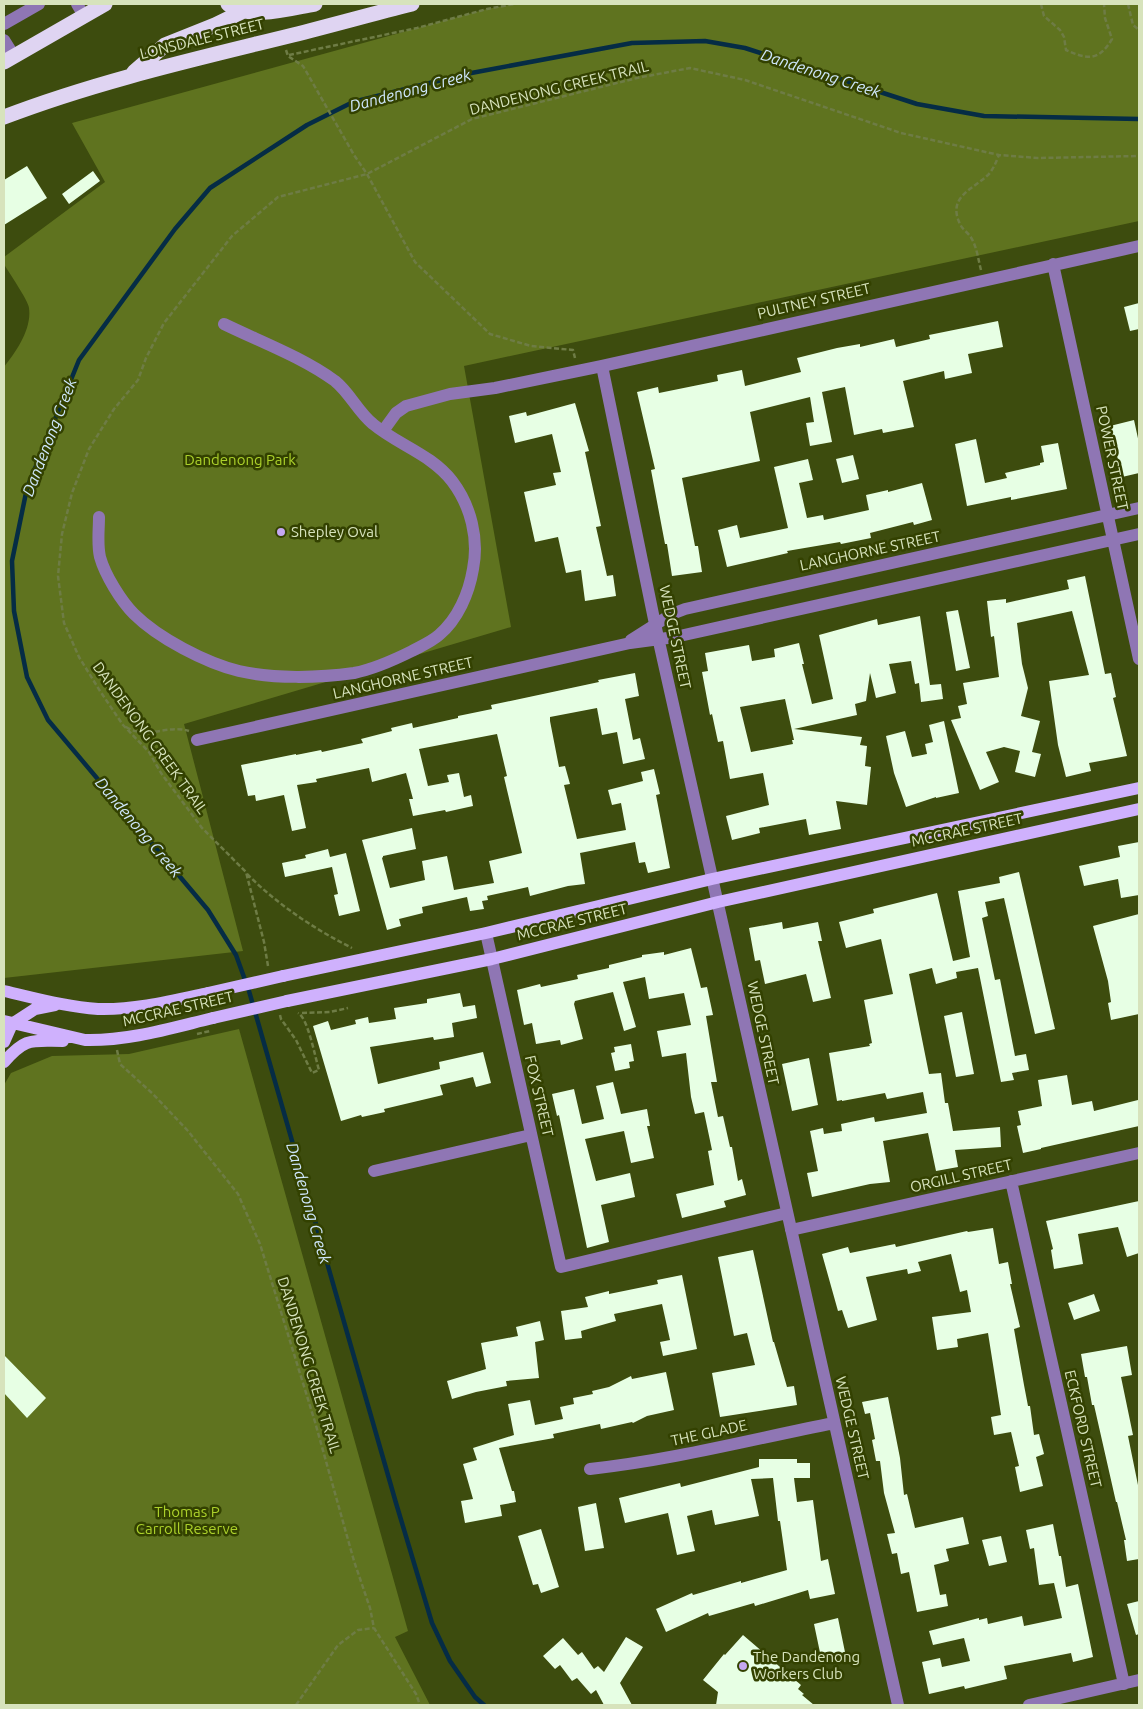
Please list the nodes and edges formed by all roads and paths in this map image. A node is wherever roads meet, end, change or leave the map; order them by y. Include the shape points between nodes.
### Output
1 (39, 4) edge
2 (104, 4) edge
3 (228, 4) edge
4 (315, 4) edge
5 (412, 4) edge
6 (514, 4) edge
7 (1041, 4) edge
8 (1104, 4) edge
9 (1128, 4) edge
10 (252, 7) edge
11 (80, 10) edge
12 (4, 24) edge
13 (1139, 30) edge
14 (4, 40) edge
15 (288, 56) dead end
16 (9, 59) edge
17 (303, 66) dead end
18 (130, 76) junction
19 (4, 117) edge
20 (1000, 155) junction
21 (1139, 156) edge
22 (367, 174) junction
23 (1139, 246) edge
24 (1053, 264) junction
25 (983, 280) junction
26 (224, 324) dead end
27 (602, 366) junction
28 (578, 371) junction
29 (383, 431) junction
30 (1139, 508) edge
31 (1108, 515) junction
32 (99, 517) dead end
33 (1139, 534) edge
34 (1113, 539) junction
35 (655, 624) junction
36 (659, 639) junction
37 (615, 647) junction
38 (1139, 659) edge
39 (123, 725) junction
40 (211, 738) junction
41 (197, 740) dead end
42 (1139, 788) edge
43 (1139, 810) edge
44 (246, 872) junction
45 (712, 879) junction
46 (718, 902) junction
47 (486, 933) junction
48 (373, 958) junction
49 (492, 959) junction
50 (270, 973) dead end
51 (4, 991) edge
52 (64, 1005) junction
53 (283, 1005) junction
54 (348, 1008) dead end
55 (8, 1023) edge
56 (85, 1040) junction
57 (4, 1042) edge
58 (117, 1049) dead end
59 (4, 1062) edge
60 (531, 1135) junction
61 (1139, 1153) edge
62 (374, 1171) dead end
63 (1011, 1181) junction
64 (787, 1213) junction
65 (791, 1230) junction
66 (834, 1423) junction
67 (590, 1469) dead end
68 (374, 1628) junction
69 (1139, 1680) edge
70 (1124, 1684) junction
71 (296, 1705) edge
72 (420, 1705) edge
73 (898, 1705) edge
74 (1029, 1705) edge

1 - 12 street
2 - 11 highway
3 - 10 highway
4 - 10 highway via 268,12
5 - 18 highway, LONSDALE STREET
6 - 15 path
7 - 8 path via 1044,16 1064,37 1066,50 1088,57 1098,55 1112,39
9 - 13 path via 1133,25
10 - 18 highway via 165,45
11 - 16 highway
14 - 16 street
17 - 22 path
18 - 19 highway, LONSDALE STREET via 72,92
20 - 21 path, DANDENONG CREEK TRAIL via 1038,158
20 - 22 path, DANDENONG CREEK TRAIL via 900,133 745,80 690,68 637,78 472,120
20 - 25 path via 989,174 959,199 957,211 960,225 975,244
22 - 28 path via 415,262 490,334 531,346 573,350
22 - 39 path, DANDENONG CREEK TRAIL via 278,197 232,236 164,323 138,380 114,409 89,449 72,493 62,534 58,576 64,623 79,657
23 - 24 street, PULTNEY STREET
24 - 25 street, PULTNEY STREET
24 - 31 street, POWER STREET
25 - 27 street, PULTNEY STREET
26 - 29 street via 337,383 362,414
27 - 28 street, PULTNEY STREET
27 - 35 street, WEDGE STREET
28 - 29 street, PULTNEY STREET via 450,394 406,406 396,413
29 - 32 street via 425,457 452,481 468,512 476,546 472,580 450,624 421,646 374,668 354,673 278,676 224,667 191,652 134,614 118,594 100,557
30 - 31 street, LANGHORNE STREET
31 - 34 street, POWER STREET
31 - 35 street, LANGHORNE STREET via 685,609
33 - 34 street, LANGHORNE STREET
34 - 36 street, LANGHORNE STREET
34 - 38 street, POWER STREET
35 - 36 street, WEDGE STREET
35 - 37 street, LANGHORNE STREET via 640,636
36 - 37 street, LANGHORNE STREET
36 - 45 street, WEDGE STREET
37 - 40 street, LANGHORNE STREET
39 - 40 path via 148,733 181,728
39 - 44 path, DANDENONG CREEK TRAIL via 149,752 202,828
40 - 41 street, LANGHORNE STREET
42 - 45 main road, MCCRAE STREET
43 - 46 main road, MCCRAE STREET
44 - 48 path, DANDENONG CREEK TRAIL via 316,929
44 - 50 path
45 - 46 street, WEDGE STREET
45 - 47 main road, MCCRAE STREET
46 - 49 main road, MCCRAE STREET
46 - 64 street, WEDGE STREET
47 - 48 main road, MCCRAE STREET
47 - 49 street, FOX STREET
48 - 52 main road, MCCRAE STREET, bridge via 146,1006 98,1009
49 - 53 main road, MCCRAE STREET
49 - 60 street, FOX STREET
51 - 52 main road
52 - 55 main road via 35,1009
53 - 54 path via 281,1018 312,1073 319,1070 308,1026 299,1013
53 - 56 main road, MCCRAE STREET, bridge via 120,1039
55 - 56 main road, MCCRAE STREET
55 - 57 main road
56 - 59 main road via 28,1042 19,1046
58 - 68 path, DANDENONG CREEK TRAIL via 120,1064 188,1130 238,1194 257,1236
60 - 62 street
60 - 64 street, FOX STREET via 560,1267
61 - 63 street, ORGILL STREET
63 - 65 street, ORGILL STREET
63 - 70 street, ECKFORD STREET
64 - 65 street, WEDGE STREET
65 - 66 street, WEDGE STREET
66 - 67 street, THE GLADE via 674,1457
66 - 73 street, WEDGE STREET
68 - 71 path via 358,1630 338,1645
68 - 72 path, DANDENONG CREEK TRAIL
69 - 70 street
70 - 74 street

